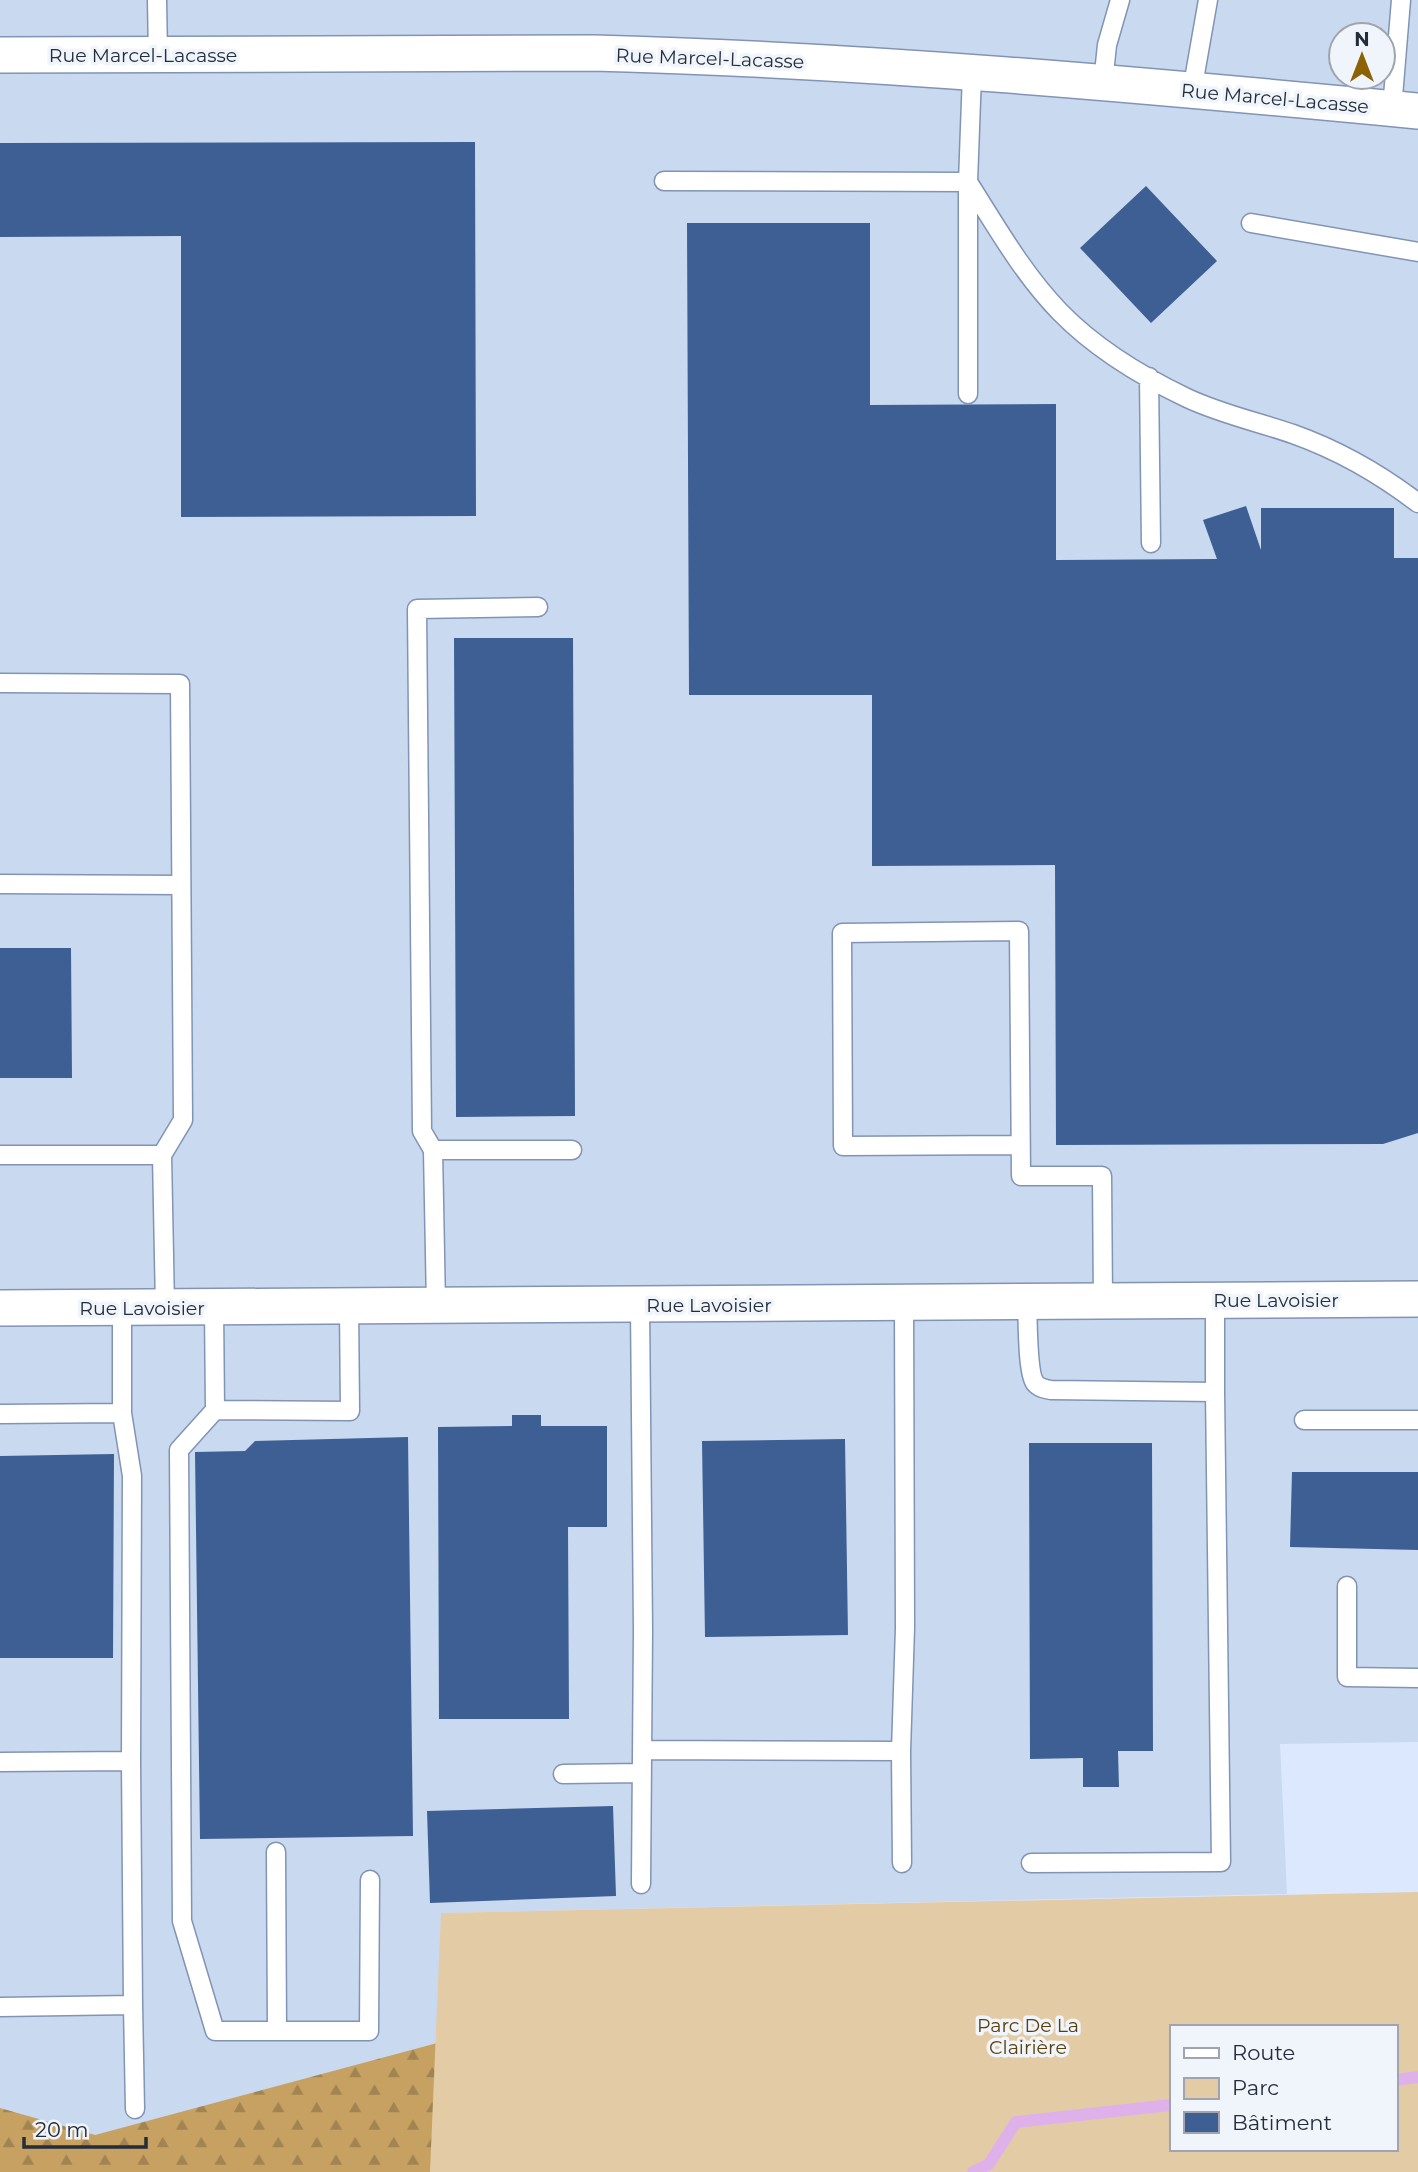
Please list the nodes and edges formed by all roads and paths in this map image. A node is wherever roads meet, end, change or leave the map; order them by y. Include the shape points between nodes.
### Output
1 (157, 0) edge
2 (1120, 0) edge
3 (1208, 0) edge
4 (1401, 0) edge
5 (0, 55) edge
6 (158, 55) junction
7 (972, 74) junction
8 (1103, 83) junction
9 (1192, 91) junction
10 (1405, 110) edge
11 (664, 181) dead end
12 (968, 182) junction
13 (1251, 223) dead end
14 (1418, 251) edge
15 (1149, 377) junction
16 (968, 394) dead end
17 (1418, 503) edge
18 (1151, 543) dead end
19 (538, 607) dead end
20 (0, 683) edge
21 (0, 884) edge
22 (181, 885) junction
23 (1020, 1145) junction
24 (433, 1150) junction
25 (572, 1150) dead end
26 (162, 1154) junction
27 (0, 1155) edge
28 (1418, 1299) edge
29 (1215, 1300) junction
30 (1027, 1302) junction
31 (1103, 1302) junction
32 (904, 1303) junction
33 (640, 1305) junction
34 (349, 1306) junction
35 (436, 1306) junction
36 (165, 1307) junction
37 (214, 1307) junction
38 (0, 1308) edge
39 (122, 1308) junction
40 (1215, 1392) junction
41 (215, 1409) junction
42 (122, 1413) junction
43 (0, 1414) edge
44 (1304, 1420) dead end
45 (1418, 1420) edge
46 (1347, 1586) dead end
47 (1418, 1678) edge
48 (642, 1750) junction
49 (901, 1751) junction
50 (131, 1761) junction
51 (0, 1762) edge
52 (642, 1773) junction
53 (563, 1774) dead end
54 (276, 1852) dead end
55 (902, 1863) dead end
56 (1031, 1863) dead end
57 (370, 1880) dead end
58 (641, 1884) dead end
59 (133, 2005) junction
60 (0, 2007) edge
61 (277, 2031) junction
62 (135, 2109) dead end

1 - 6 lane
2 - 8 lane via 1107,45
3 - 9 lane
4 - 10 lane
5 - 6 street, Rue Marcel-Lacasse
6 - 7 street, Rue Marcel-Lacasse via 682,55
7 - 8 street, Rue Marcel-Lacasse
7 - 12 lane
8 - 9 street, Rue Marcel-Lacasse
9 - 10 street, Rue Marcel-Lacasse
11 - 12 lane
12 - 15 lane via 1013,253 1059,312 1086,336
12 - 16 lane
13 - 14 lane
15 - 17 lane via 1188,398 1294,434 1357,462
15 - 18 lane
19 - 24 lane via 418,609 422,1131
20 - 22 lane via 180,684
21 - 22 lane
22 - 26 lane via 183,1120
23 - 23 lane via 1019,931 842,933 843,1146
23 - 31 lane via 1021,1176 1102,1176
24 - 25 lane
24 - 35 lane
26 - 27 lane
26 - 36 lane
28 - 29 street, Rue Lavoisier
29 - 31 street, Rue Lavoisier
29 - 40 lane
30 - 31 street, Rue Lavoisier
30 - 32 street, Rue Lavoisier
30 - 40 lane via 1031,1370 1041,1388
32 - 33 street, Rue Lavoisier
32 - 49 lane
33 - 35 street, Rue Lavoisier
33 - 48 lane
34 - 35 street, Rue Lavoisier
34 - 37 street, Rue Lavoisier
34 - 41 lane via 350,1411
36 - 37 street, Rue Lavoisier
36 - 39 street, Rue Lavoisier
37 - 41 lane
38 - 39 street, Rue Lavoisier
39 - 42 lane
40 - 56 lane via 1221,1862
41 - 61 lane via 179,1450 182,1921 215,2031
42 - 43 lane
42 - 50 lane via 132,1476
44 - 45 lane
46 - 47 lane via 1347,1677
48 - 49 lane
48 - 52 lane
49 - 55 lane
50 - 51 lane
50 - 59 lane
52 - 53 lane
52 - 58 lane
54 - 61 lane
57 - 61 lane via 369,2031
59 - 60 lane
59 - 62 lane

